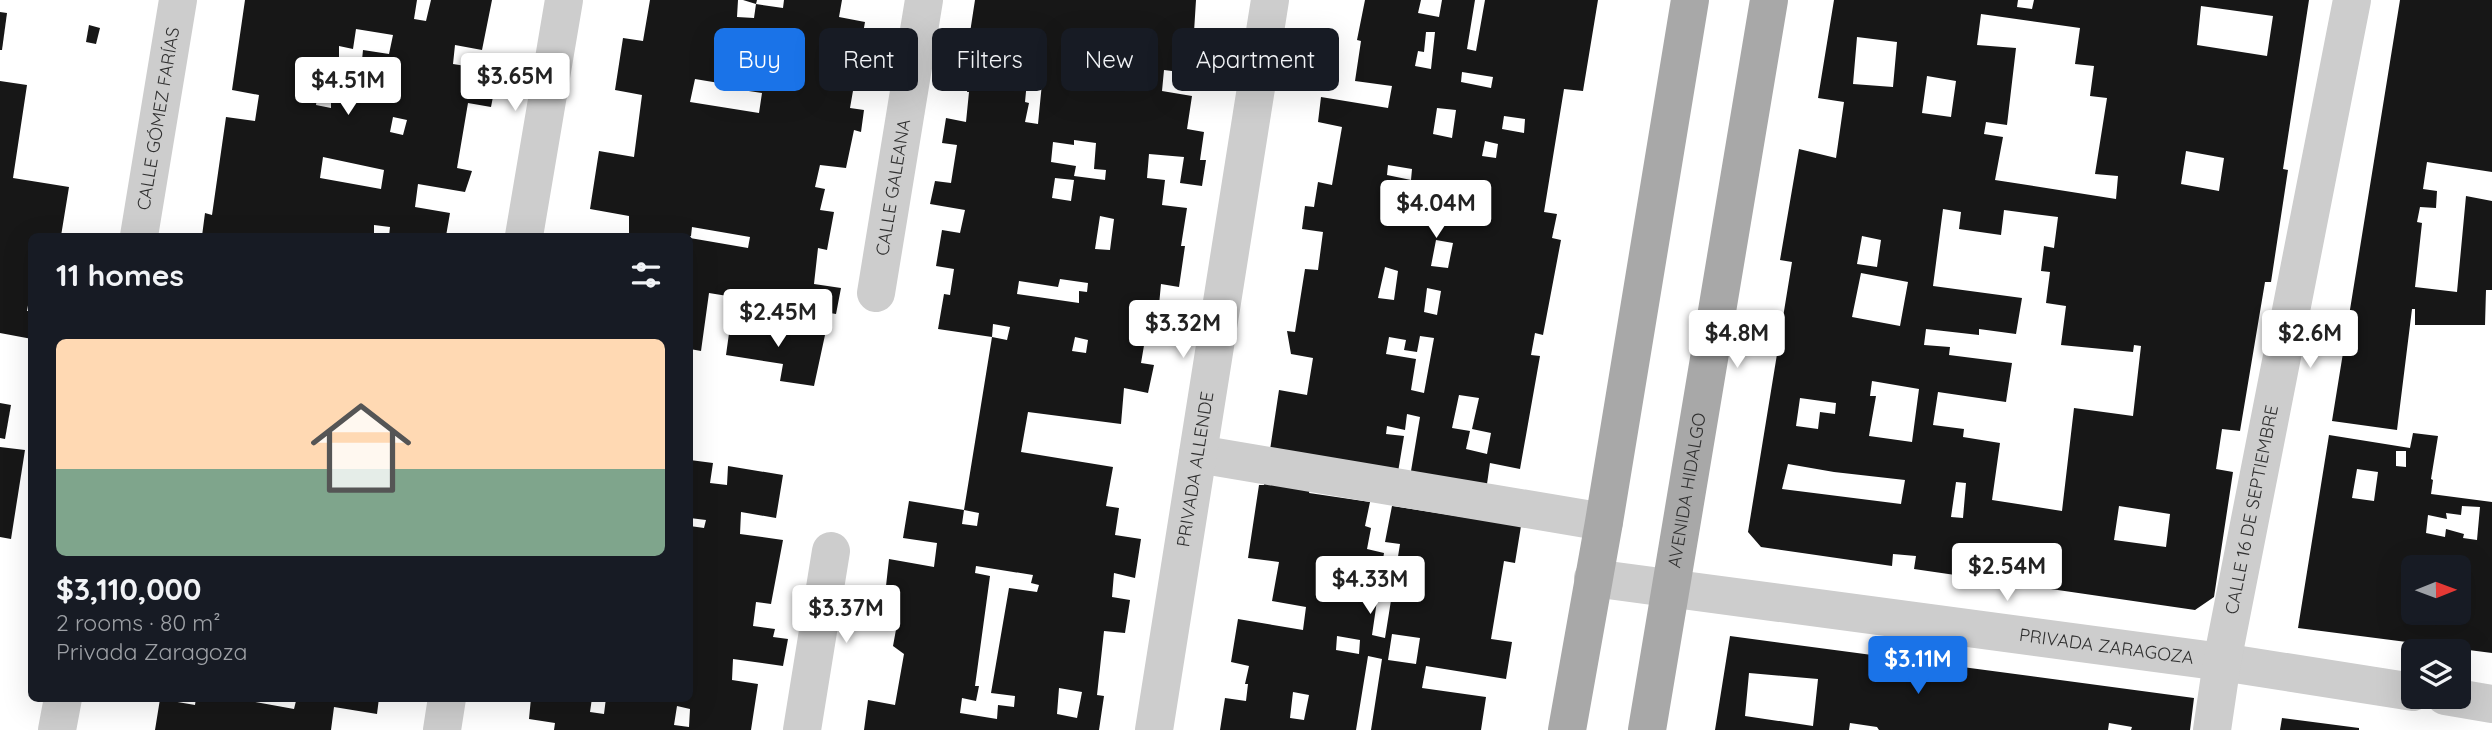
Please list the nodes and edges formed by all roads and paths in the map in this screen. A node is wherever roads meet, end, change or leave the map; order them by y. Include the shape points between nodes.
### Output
1 (178, 0) edge
2 (564, 0) edge
3 (924, 0) edge
4 (1270, 0) edge
5 (1690, 0) edge
6 (1769, 0) edge
7 (2352, 0) edge
8 (139, 233) edge
9 (525, 233) edge
10 (876, 293) dead end
11 (1198, 454) junction
12 (1604, 522) junction
13 (831, 551) dead end
14 (1593, 578) junction
15 (1670, 588) junction
16 (2222, 662) junction
17 (2401, 690) edge
18 (2471, 700) edge
19 (62, 702) edge
20 (446, 702) edge
21 (2492, 704) edge
22 (57, 730) edge
23 (442, 730) edge
24 (802, 730) edge
25 (1153, 730) edge
26 (1567, 730) edge
27 (1647, 730) edge
28 (2212, 730) edge

1 - 8 street, CALLE GÓMEZ FARÍAS
2 - 9 street
3 - 10 street, CALLE GALEANA
4 - 11 street, PRIVADA ALLENDE
5 - 12 main road
6 - 15 main road, AVENIDA HIDALGO
7 - 16 street, CALLE 16 DE SEPTIEMBRE
11 - 12 street
11 - 25 street, PRIVADA ALLENDE
12 - 14 main road
13 - 24 street
14 - 15 street, PRIVADA ZARAGOZA
14 - 26 main road
15 - 16 street, PRIVADA ZARAGOZA
15 - 27 main road, AVENIDA HIDALGO
16 - 17 street, PRIVADA ZARAGOZA
16 - 28 street, CALLE 16 DE SEPTIEMBRE
18 - 21 street
19 - 22 street
20 - 23 street

